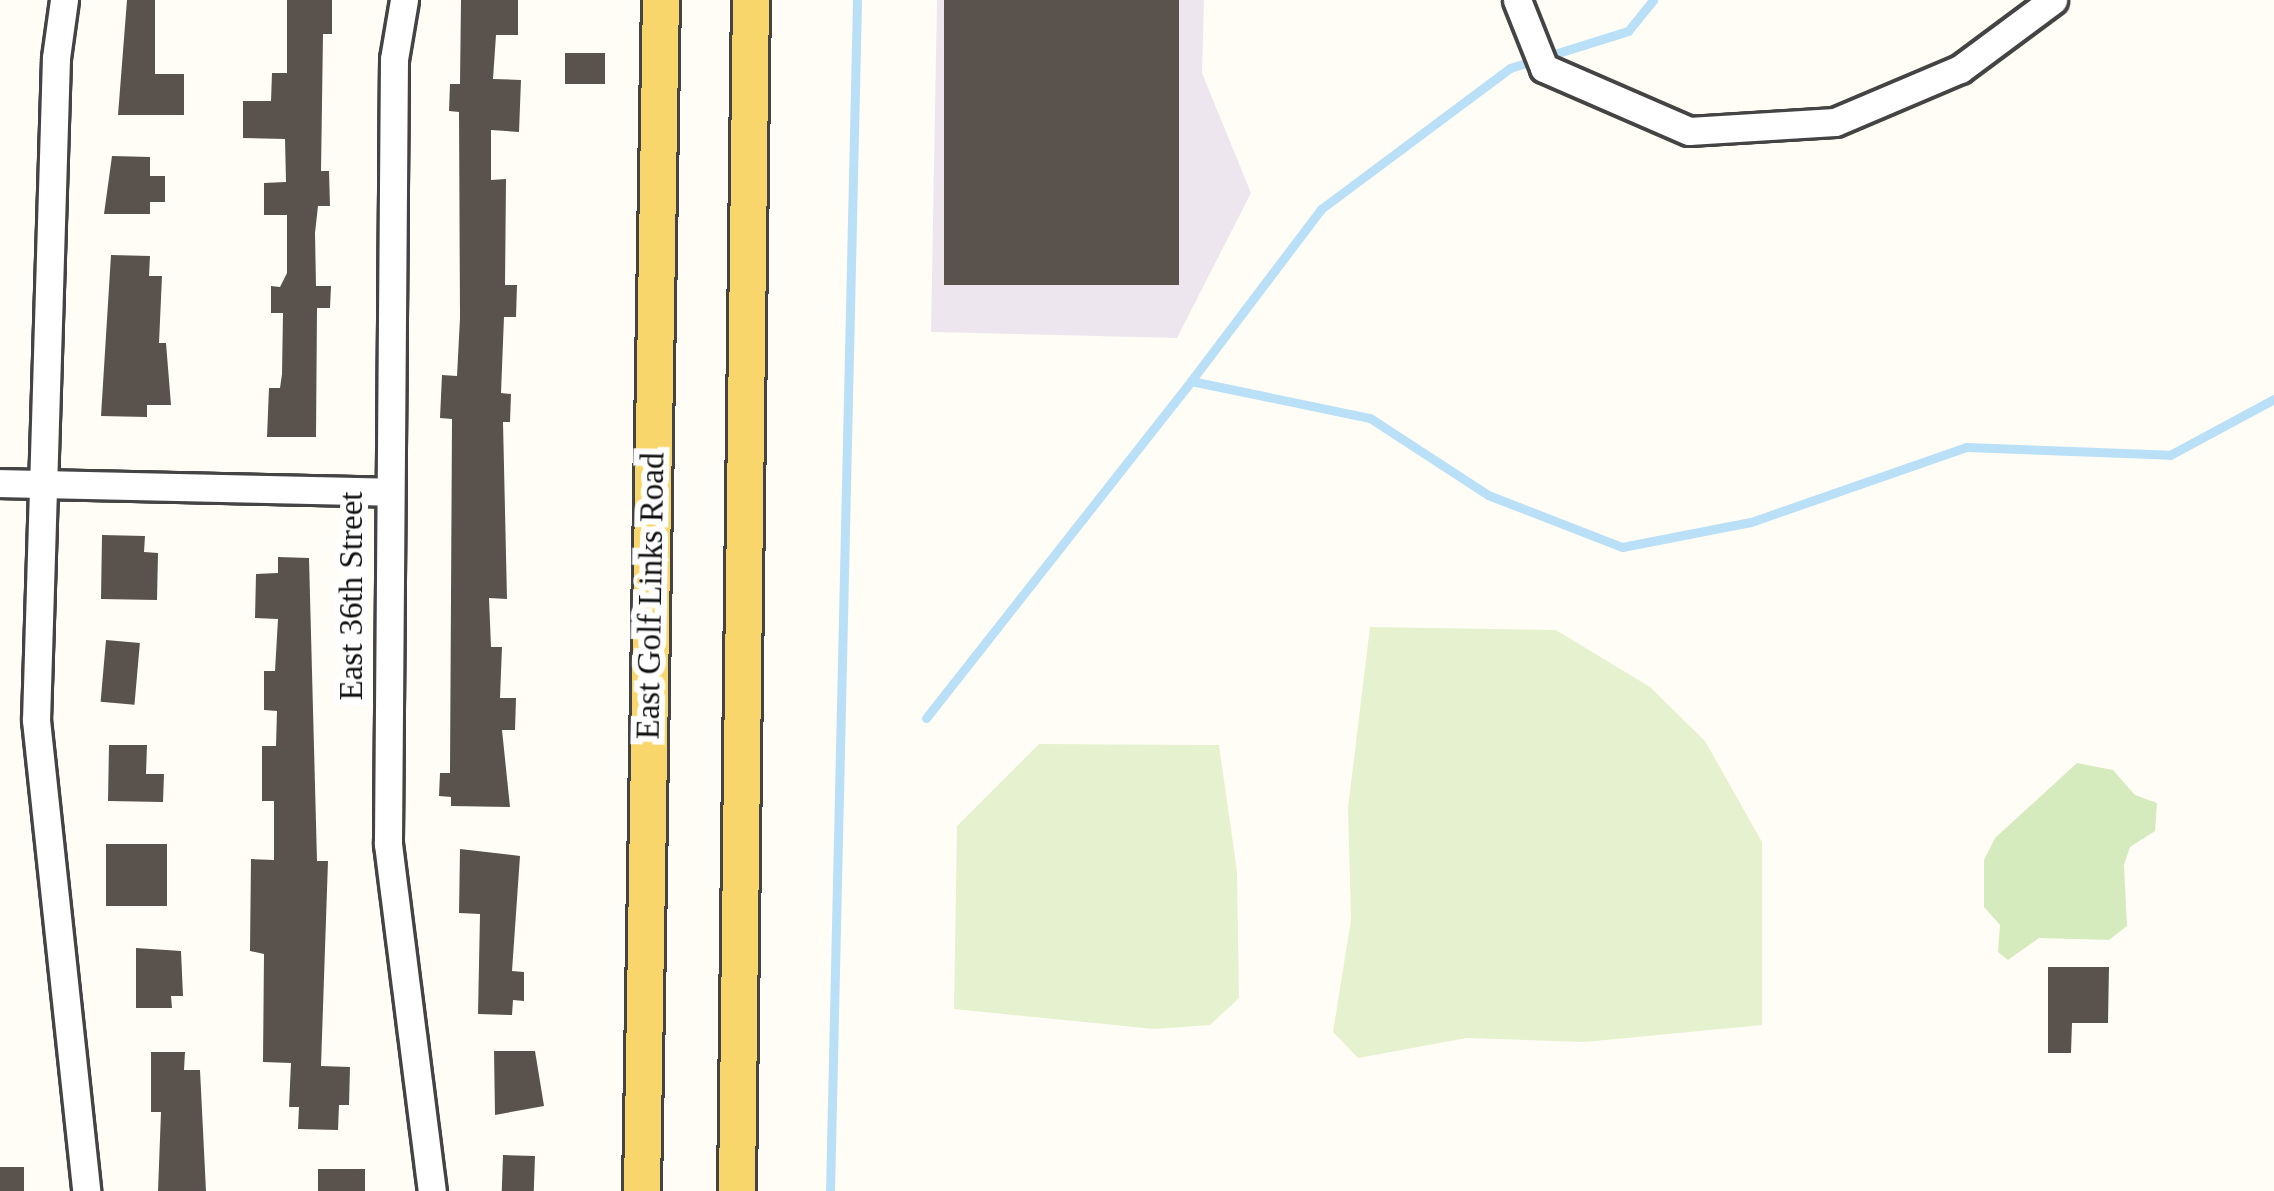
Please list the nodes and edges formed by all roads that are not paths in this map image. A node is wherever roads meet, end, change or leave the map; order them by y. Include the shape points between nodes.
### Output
1 (64, 0) edge
2 (404, 0) edge
3 (661, 0) edge
4 (751, 0) edge
5 (1517, 0) edge
6 (2053, 0) edge
7 (0, 483) edge
8 (46, 484) junction
9 (388, 492) junction
10 (86, 1191) edge
11 (432, 1191) edge
12 (642, 1191) edge
13 (737, 1191) edge

1 - 8 street
2 - 9 street, East 36th Street via 394,59
3 - 12 main road, East Golf Links Road
4 - 13 main road
5 - 6 street via 1544,68 1689,131 1835,122 1960,69
7 - 8 street
8 - 9 street
8 - 10 street via 36,720
9 - 11 street, East 36th Street via 388,844

